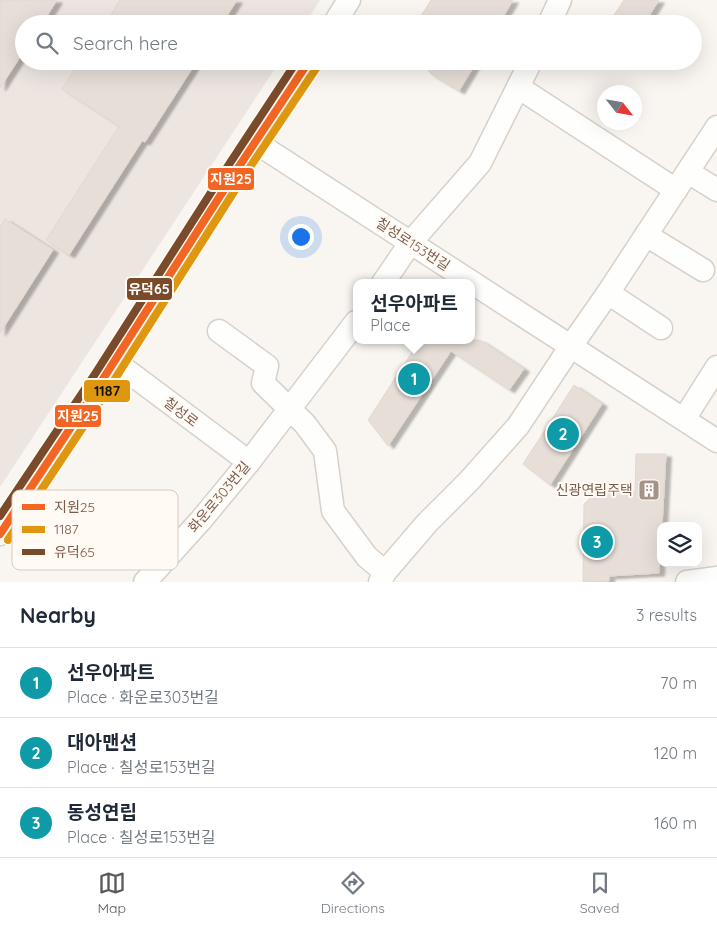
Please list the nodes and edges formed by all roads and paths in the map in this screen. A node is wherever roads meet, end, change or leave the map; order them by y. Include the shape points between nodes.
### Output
1 (349, 0) edge
2 (560, 0) edge
3 (340, 15) edge
4 (552, 15) edge
5 (303, 70) edge
6 (526, 70) edge
7 (518, 87) junction
8 (717, 127) edge
9 (255, 142) junction
10 (682, 181) junction
11 (717, 190) edge
12 (646, 235) junction
13 (411, 242) junction
14 (703, 270) dead end
15 (386, 279) edge
16 (468, 279) edge
17 (475, 284) edge
18 (608, 293) junction
19 (353, 326) edge
20 (661, 328) dead end
21 (219, 331) dead end
22 (571, 346) junction
23 (114, 361) junction
24 (717, 367) edge
25 (290, 410) junction
26 (684, 419) junction
27 (717, 441) edge
28 (249, 462) junction
29 (29, 490) edge
30 (12, 516) edge
31 (0, 534) edge
32 (178, 546) edge
33 (156, 570) edge
34 (383, 577) edge
35 (717, 578) edge
36 (145, 582) edge
37 (687, 582) edge

1 - 3 street
2 - 4 street
5 - 9 street
6 - 7 street
7 - 10 street
7 - 13 street via 480,163
8 - 10 street
9 - 13 street, 칠성로153번길
9 - 23 street
10 - 11 street
10 - 12 street
12 - 14 street
12 - 18 street
13 - 15 street
13 - 16 street, 칠성로153번길
17 - 22 street, 칠성로153번길
18 - 20 street
18 - 22 street
19 - 25 street, 화운로303번길
21 - 25 street via 267,366 263,383
22 - 26 street, 칠성로153번길
22 - 34 street via 518,426 427,523
23 - 28 street, 칠성로
23 - 29 street
24 - 26 street
25 - 28 street, 화운로303번길
25 - 34 street via 306,424 325,451 333,511
26 - 27 street, 칠성로153번길
28 - 32 street, 화운로303번길
30 - 31 street
33 - 36 street, 화운로303번길
35 - 37 street

